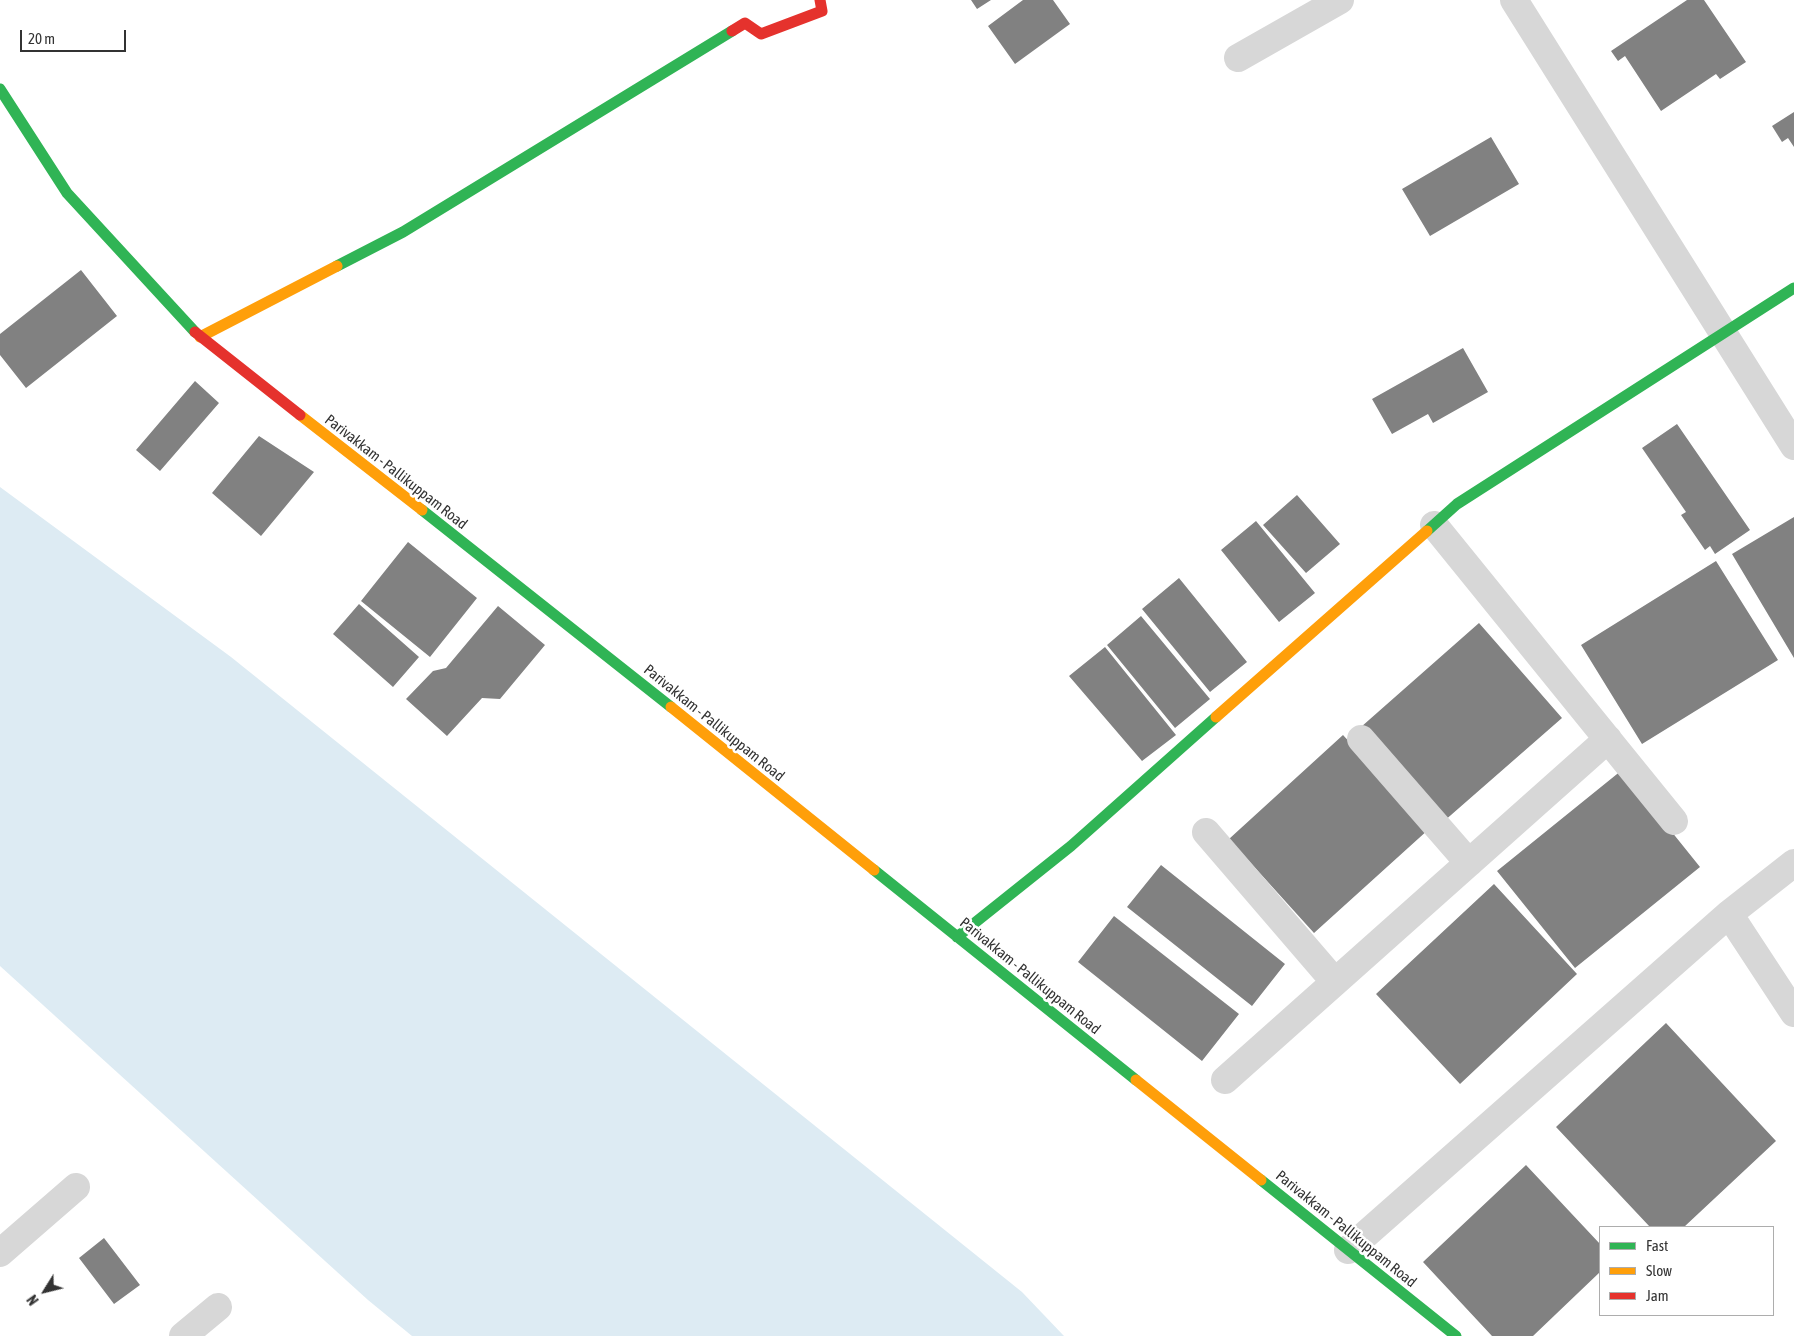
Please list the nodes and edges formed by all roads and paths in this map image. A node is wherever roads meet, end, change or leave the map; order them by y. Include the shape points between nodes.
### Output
1 (820, 0) edge
2 (1340, 0) edge
3 (1514, 0) edge
4 (1238, 58) dead end
5 (0, 89) edge
6 (1794, 288) edge
7 (1723, 334) junction
8 (200, 337) junction
9 (1794, 446) edge
10 (1434, 525) junction
11 (1361, 739) dead end
12 (1608, 739) junction
13 (1674, 821) dead end
14 (1206, 832) dead end
15 (1469, 863) junction
16 (1794, 863) edge
17 (1729, 914) junction
18 (958, 937) junction
19 (1335, 982) junction
20 (1794, 1013) edge
21 (1225, 1080) dead end
22 (76, 1187) dead end
23 (1348, 1250) junction
24 (0, 1253) edge
25 (218, 1307) dead end
26 (183, 1336) edge
27 (1456, 1336) edge

1 - 8 street via 822,11 761,34 745,23 403,232
2 - 4 street
3 - 7 street
5 - 8 street, Parivakkam - Pallikuppam Road via 67,193
6 - 7 street
7 - 9 street
7 - 10 street via 1457,504
8 - 18 street, Parivakkam - Pallikuppam Road via 610,658
10 - 12 street
10 - 18 street via 1071,846
11 - 15 street
12 - 13 street
12 - 15 street
14 - 19 street
15 - 19 street
16 - 17 street
17 - 20 street
17 - 23 street
18 - 23 street, Parivakkam - Pallikuppam Road
19 - 21 street
22 - 24 street
23 - 27 street, Parivakkam - Pallikuppam Road
25 - 26 street

